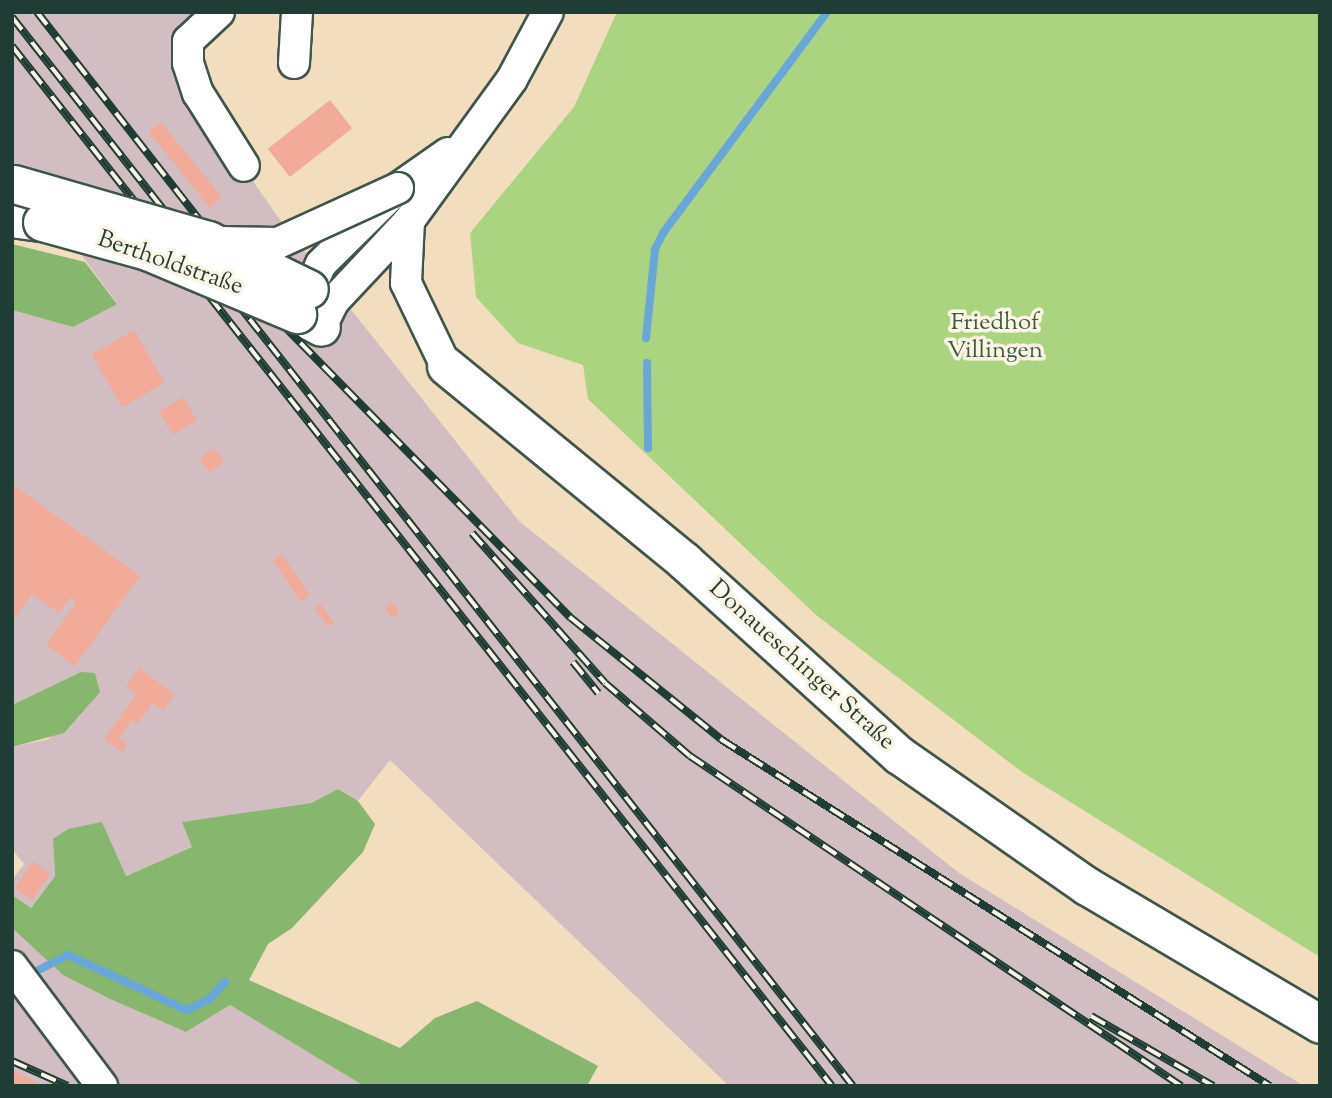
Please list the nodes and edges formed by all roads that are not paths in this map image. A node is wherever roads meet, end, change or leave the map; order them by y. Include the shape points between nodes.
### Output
1 (219, 12) edge
2 (297, 12) edge
3 (548, 12) edge
4 (294, 63) dead end
5 (465, 141) junction
6 (244, 166) dead end
7 (398, 188) junction
8 (20, 202) edge
9 (410, 221) junction
10 (208, 240) junction
11 (309, 310) junction
12 (446, 366) joint
13 (19, 975) edge
14 (1320, 1024) edge
15 (102, 1086) edge

1 - 6 street via 188,41 188,63 198,93
2 - 4 street
3 - 5 street via 512,79
5 - 7 street
5 - 9 street
7 - 10 street, bridge via 278,243
7 - 11 street, bridge via 321,264
8 - 10 main road, Bertholdstraße, bridge
8 - 11 main road, Bertholdstraße, bridge
9 - 11 street via 333,302
9 - 12 street via 406,283
10 - 11 main road, Bertholdstraße, bridge
12 - 14 main road, Donaueschinger Straße via 684,561 785,658 899,755 1007,832
13 - 15 street

